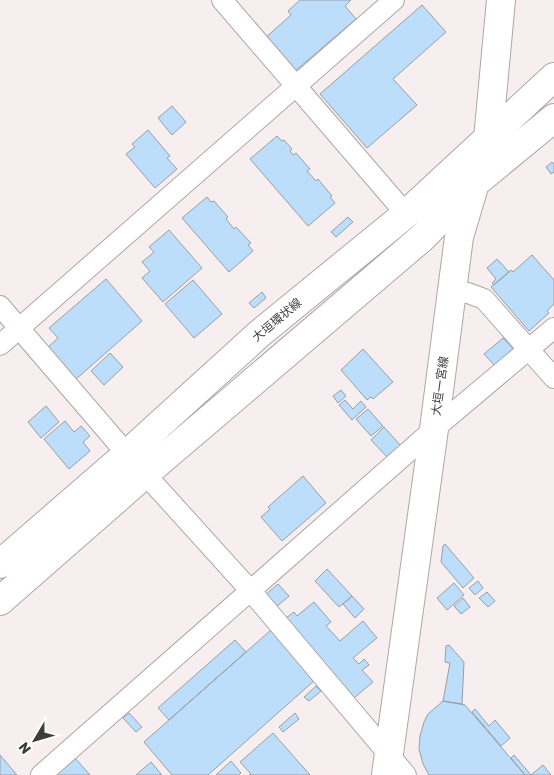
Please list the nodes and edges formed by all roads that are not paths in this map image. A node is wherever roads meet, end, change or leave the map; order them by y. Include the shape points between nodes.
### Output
1 (222, 0) edge
2 (394, 0) edge
3 (501, 0) edge
4 (554, 77) edge
5 (297, 86) junction
6 (554, 118) edge
7 (488, 139) junction
8 (474, 184) junction
9 (406, 214) junction
10 (452, 292) junction
11 (0, 306) edge
12 (19, 328) junction
13 (554, 328) edge
14 (0, 345) edge
15 (530, 350) junction
16 (554, 378) edge
17 (434, 430) junction
18 (127, 454) junction
19 (145, 474) junction
20 (0, 564) edge
21 (250, 590) junction
22 (0, 601) edge
23 (394, 768) edge
24 (41, 775) edge

1 - 5 street
2 - 5 street
3 - 7 main road, 大垣一宮線
4 - 7 main road, 大垣環状線
5 - 9 street
5 - 12 street
6 - 8 main road
7 - 8 main road, 大垣一宮線
7 - 9 main road, 大垣環状線
8 - 10 main road, 大垣一宮線 via 460,236
8 - 19 main road via 423,237
9 - 18 main road, 大垣環状線 via 259,334
10 - 15 street via 484,299
10 - 17 main road, 大垣一宮線
11 - 12 street
12 - 14 street
12 - 18 street
13 - 15 street
15 - 16 street
15 - 17 street
17 - 21 street
17 - 23 main road, 大垣一宮線
18 - 20 main road, 大垣環状線
19 - 21 street
19 - 22 main road
21 - 23 street
21 - 24 street

